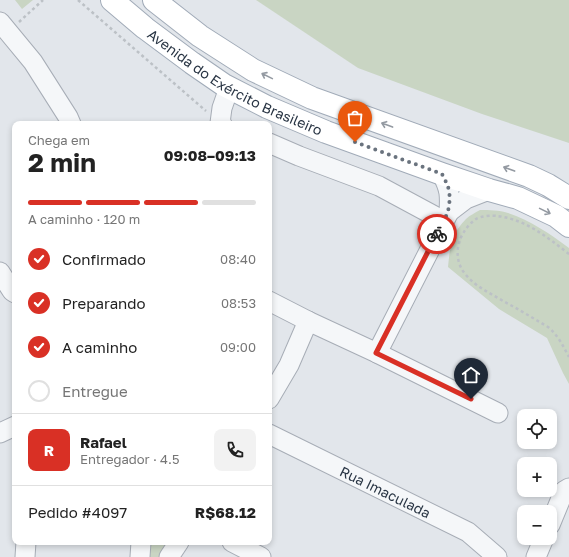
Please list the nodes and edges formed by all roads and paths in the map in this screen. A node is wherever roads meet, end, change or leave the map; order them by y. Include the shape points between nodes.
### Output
1 (43, 0) edge
2 (78, 0) edge
3 (112, 0) edge
4 (154, 0) edge
5 (4, 27) edge
6 (229, 88) junction
7 (70, 121) edge
8 (218, 121) edge
9 (221, 121) edge
10 (272, 145) edge
11 (442, 174) junction
12 (548, 185) junction
13 (489, 190) junction
14 (518, 198) junction
15 (569, 198) edge
16 (446, 216) junction
17 (569, 226) edge
18 (456, 236) dead end
19 (460, 239) junction
20 (569, 254) edge
21 (0, 272) edge
22 (10, 293) edge
23 (272, 303) edge
24 (308, 321) junction
25 (376, 353) junction
26 (569, 357) edge
27 (272, 394) edge
28 (498, 413) dead end
29 (12, 427) edge
30 (0, 433) edge
31 (272, 435) edge
32 (569, 488) edge
33 (557, 508) edge
34 (26, 545) edge
35 (141, 545) edge
36 (177, 545) edge
37 (238, 545) edge
38 (541, 545) edge
39 (25, 557) edge
40 (140, 557) edge
41 (169, 557) edge
42 (261, 557) edge
43 (497, 557) edge
44 (536, 557) edge

1 - 5 path
2 - 8 path
3 - 6 main road, Avenida do Exército Brasileiro via 186,59
12 -> 4 main road, Avenida do Exército Brasileiro via 312,98 253,70 200,36
5 - 7 street via 33,62
6 - 9 street via 222,108
6 - 11 main road, Avenida do Exército Brasileiro via 326,132
10 - 16 street via 379,186
11 - 13 main road, Avenida do Exército Brasileiro
11 - 16 street via 450,198
12 - 14 main road
12 - 15 main road, Avenida do Exército Brasileiro
13 - 14 main road, Avenida do Exército Brasileiro
13 - 16 street via 466,199
14 -> 17 main road, Avenida do Exército Brasileiro via 556,216
16 - 25 street
18 - 19 path
19 - 20 path via 464,230 478,218 496,216 523,223 543,234
19 - 26 path via 458,257 465,274 477,286 548,327 562,343
21 - 22 street
23 - 24 street
24 - 25 street
24 - 27 street via 289,365
25 - 28 street
29 - 30 street
31 - 43 street, Rua Imaculada via 468,532
32 - 33 street via 564,491
34 - 39 street
35 - 40 street
36 - 41 street
37 - 42 street
38 - 44 street

